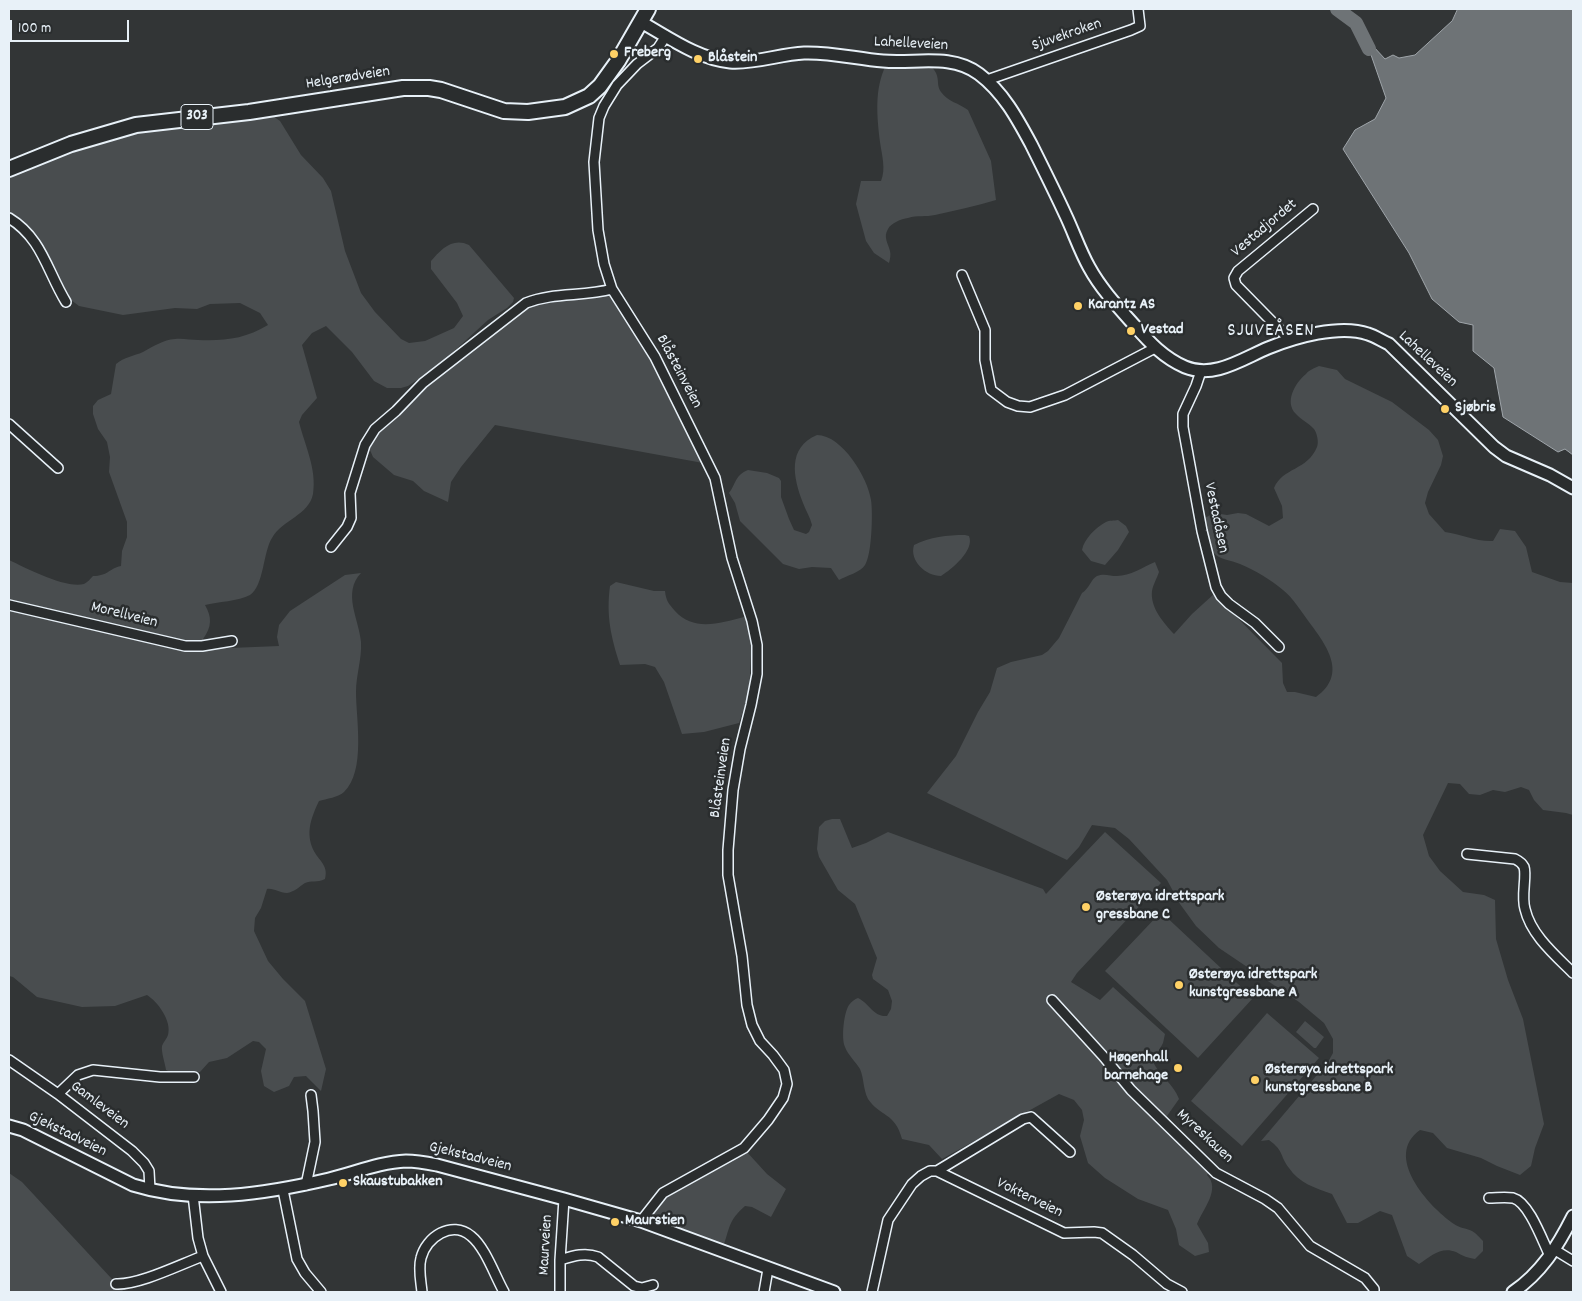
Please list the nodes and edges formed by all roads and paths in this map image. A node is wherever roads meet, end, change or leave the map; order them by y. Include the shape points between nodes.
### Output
1 (648, 9) edge
2 (1138, 9) edge
3 (641, 22) junction
4 (666, 36) junction
5 (987, 80) junction
6 (9, 169) edge
7 (1313, 208) dead end
8 (9, 218) edge
9 (962, 275) dead end
10 (612, 289) junction
11 (66, 302) dead end
12 (1290, 340) junction
13 (1155, 348) junction
14 (1200, 371) junction
15 (9, 424) edge
16 (58, 468) dead end
17 (1573, 488) edge
18 (331, 547) dead end
19 (9, 605) edge
20 (232, 641) dead end
21 (1279, 647) dead end
22 (1467, 854) dead end
23 (1573, 973) edge
24 (1052, 1000) dead end
25 (9, 1060) edge
26 (194, 1077) dead end
27 (58, 1094) junction
28 (311, 1095) dead end
29 (9, 1126) edge
30 (1070, 1152) dead end
31 (938, 1171) junction
32 (306, 1184) junction
33 (150, 1190) junction
34 (283, 1190) junction
35 (192, 1195) junction
36 (1489, 1198) dead end
37 (564, 1199) junction
38 (1573, 1216) edge
39 (641, 1222) junction
40 (1553, 1253) junction
41 (203, 1256) junction
42 (560, 1260) junction
43 (1573, 1261) edge
44 (768, 1270) junction
45 (116, 1284) dead end
46 (653, 1285) dead end
47 (221, 1292) edge
48 (321, 1292) edge
49 (422, 1292) edge
50 (504, 1292) edge
51 (560, 1292) edge
52 (764, 1292) edge
53 (834, 1292) edge
54 (872, 1292) edge
55 (1182, 1292) edge
56 (1374, 1292) edge
57 (1513, 1292) edge

1 - 3 main road, Helgerødveien / 303
2 - 5 street, Sjuvekroken via 1140,26
3 - 4 street, Lahelleveien
3 - 6 main road, Helgerødveien / 303 via 600,86 565,107 528,112 504,111 441,90 403,88 249,112 136,125 71,144
4 - 5 street, Lahelleveien via 714,59 730,62 803,53 884,61 942,61 966,67
4 - 10 street, Blåsteinveien via 658,48 617,85 599,118 594,162 595,194 599,239
5 - 13 street, Lahelleveien via 1008,104 1023,129 1098,282
7 - 12 street, Vestadjordet via 1238,271 1234,278 1236,285
8 - 11 street via 32,238
9 - 13 street via 985,330 985,360 992,390 1012,404 1030,407 1065,395
10 - 18 street via 538,298 526,303 423,383 369,438 350,494 351,518
10 - 39 street, Blåsteinveien via 655,357 715,478 732,558 752,621 757,645 756,674 733,790 728,875 752,1025 760,1041 784,1070 787,1084 783,1098 744,1148 671,1187 657,1199
12 - 14 street, Lahelleveien via 1224,367
12 - 17 street, Lahelleveien via 1341,330 1368,334 1389,344 1494,447
13 - 14 street, Lahelleveien via 1177,364
14 - 21 street, Vestadåsen via 1183,414 1183,427 1194,496 1216,587 1229,604 1255,623
15 - 16 street
19 - 20 street, Morellveien via 185,646
22 - 23 street via 1515,859 1522,863 1524,909 1543,941
24 - 56 street, Myreskauen via 1131,1090 1216,1173 1278,1208 1310,1246 1365,1278
25 - 27 street, Gamleveien
26 - 27 street via 92,1070 78,1075
27 - 33 street, Gamleveien via 144,1163 150,1177
28 - 32 street via 315,1142
29 - 33 street, Gjekstadveien
30 - 31 street via 1031,1117
31 - 54 street via 930,1171 912,1184 888,1220
31 - 55 street, Vokterveien via 1064,1233 1102,1234
32 - 34 street, Gjekstadveien
32 - 37 street, Gjekstadveien via 408,1161 437,1165
33 - 35 street, Gjekstadveien
34 - 35 street, Gjekstadveien via 242,1195
34 - 48 street via 297,1259
35 - 41 street
36 - 40 street via 1514,1198 1521,1204
37 - 39 street, Gjekstadveien
37 - 42 street, Maurveien
38 - 40 street
39 - 44 street, Gjekstadveien
40 - 43 street
40 - 57 street via 1526,1283
41 - 45 street via 140,1280
41 - 47 street
42 - 46 street via 591,1254 634,1286
42 - 51 street, Maurveien
44 - 52 street
44 - 53 street, Gjekstadveien
49 - 50 street via 420,1269 426,1246 438,1234 454,1229 473,1237

